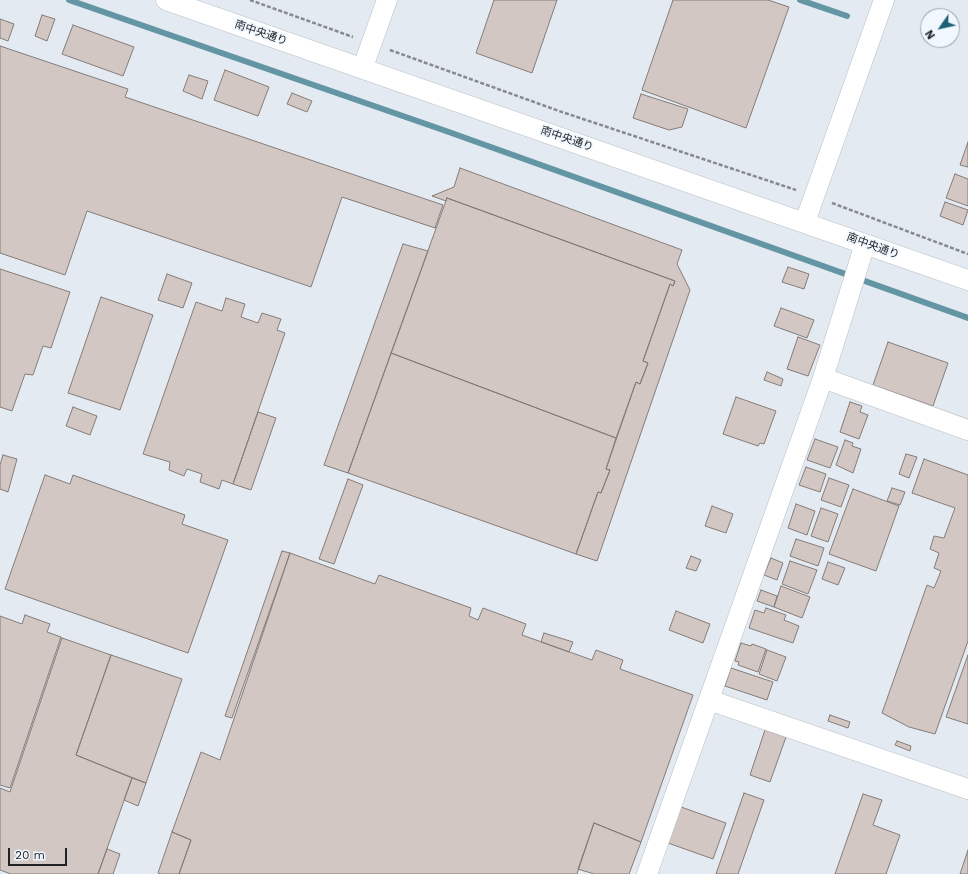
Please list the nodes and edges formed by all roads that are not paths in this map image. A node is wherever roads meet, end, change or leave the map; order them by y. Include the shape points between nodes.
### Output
1 (166, 0) edge
2 (386, 0) edge
3 (884, 0) edge
4 (363, 67) junction
5 (806, 222) junction
6 (865, 244) junction
7 (968, 280) edge
8 (823, 378) junction
9 (968, 430) edge
10 (709, 700) junction
11 (968, 789) edge
12 (647, 874) edge

1 - 4 street, 南中央通り
2 - 4 street
3 - 5 street
4 - 5 street, 南中央通り
5 - 6 street, 南中央通り
6 - 7 street, 南中央通り
6 - 8 street
8 - 9 street
8 - 10 street
10 - 11 street
10 - 12 street

